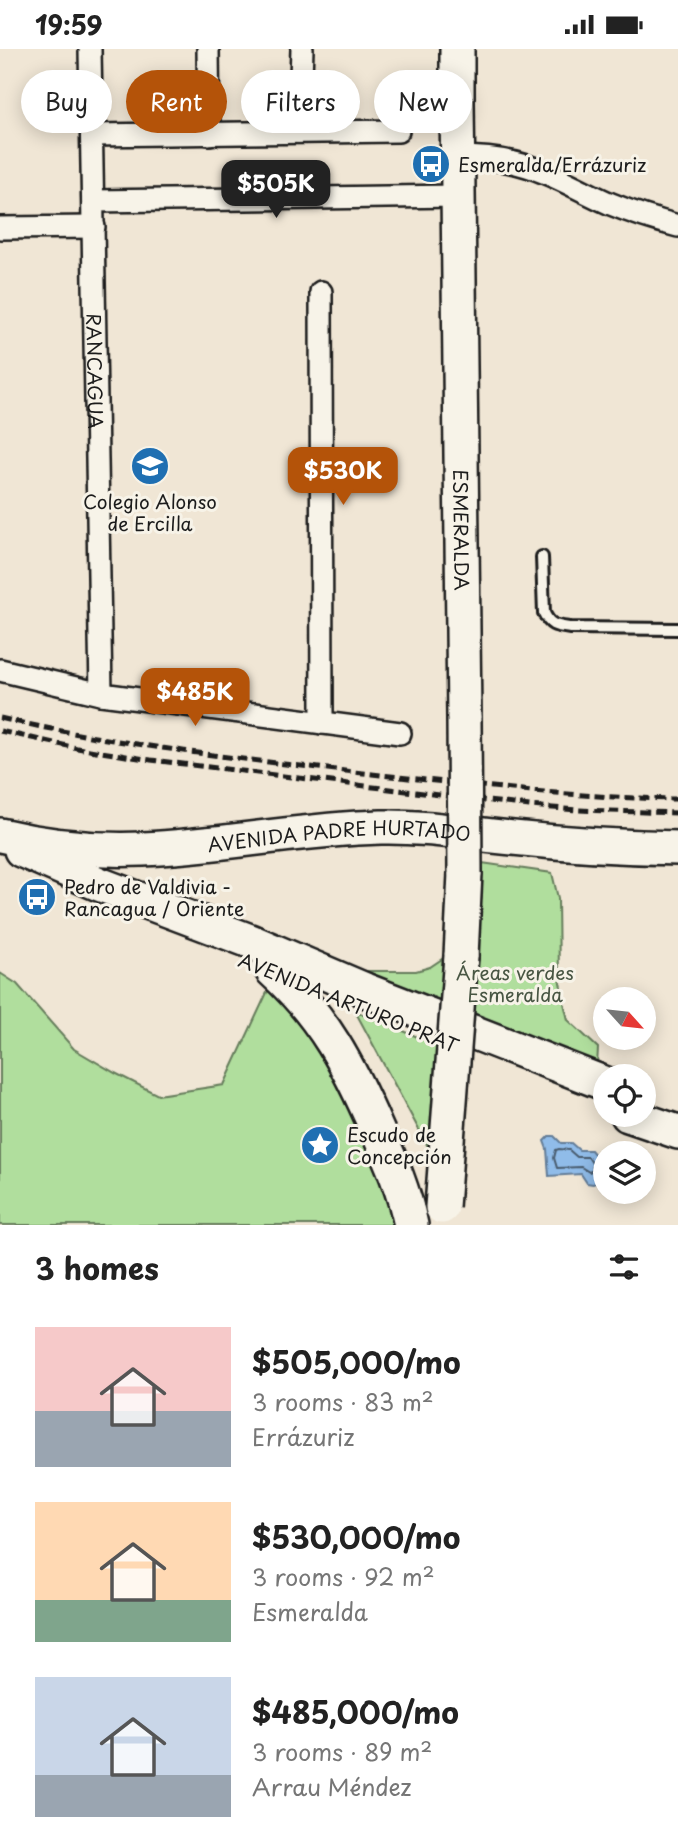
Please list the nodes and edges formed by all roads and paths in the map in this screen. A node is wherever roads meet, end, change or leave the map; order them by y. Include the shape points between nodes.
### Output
1 (90, 49) edge
2 (208, 49) edge
3 (302, 49) edge
4 (444, 49) edge
5 (457, 49) edge
6 (301, 70) edge
7 (448, 70) edge
8 (457, 70) edge
9 (254, 133) edge
10 (457, 133) edge
11 (209, 134) junction
12 (92, 135) junction
13 (457, 157) junction
14 (458, 196) junction
15 (93, 201) junction
16 (678, 226) edge
17 (93, 227) junction
18 (0, 228) edge
19 (321, 292) dead end
20 (542, 557) dead end
21 (678, 629) edge
22 (0, 670) edge
23 (101, 694) junction
24 (322, 723) junction
25 (400, 733) dead end
26 (0, 838) edge
27 (678, 848) edge
28 (0, 863) edge
29 (269, 959) junction
30 (593, 1079) edge
31 (593, 1100) edge
32 (656, 1102) edge
33 (678, 1108) edge
34 (656, 1125) edge
35 (678, 1132) edge
36 (442, 1216) edge
37 (411, 1225) edge

1 - 12 street, RANCAGUA
2 - 11 street
3 - 6 street
4 - 7 street, ESMERALDA
5 - 8 main road, ESMERALDA
9 - 11 street
10 - 13 main road, ESMERALDA
11 - 12 street
12 - 15 street, RANCAGUA
13 - 14 main road, ESMERALDA
13 - 16 street via 525,166
14 - 15 street
14 - 36 main road, ESMERALDA, bridge via 465,873
15 - 17 street, RANCAGUA
17 - 18 street
17 - 23 street, RANCAGUA
19 - 24 street
20 - 21 lane via 544,613 556,627
22 - 23 street
23 - 24 street
24 - 25 street
26 - 27 main road, AVENIDA PADRE HURTADO via 143,849 412,827 564,843
26 - 29 main road via 99,884 250,941
28 - 29 main road, AVENIDA ARTURO PRAT
29 - 30 main road, AVENIDA ARTURO PRAT via 365,990
29 - 31 main road, AVENIDA ARTURO PRAT
29 - 37 main road via 332,1039 398,1178
32 - 33 main road
34 - 35 main road

